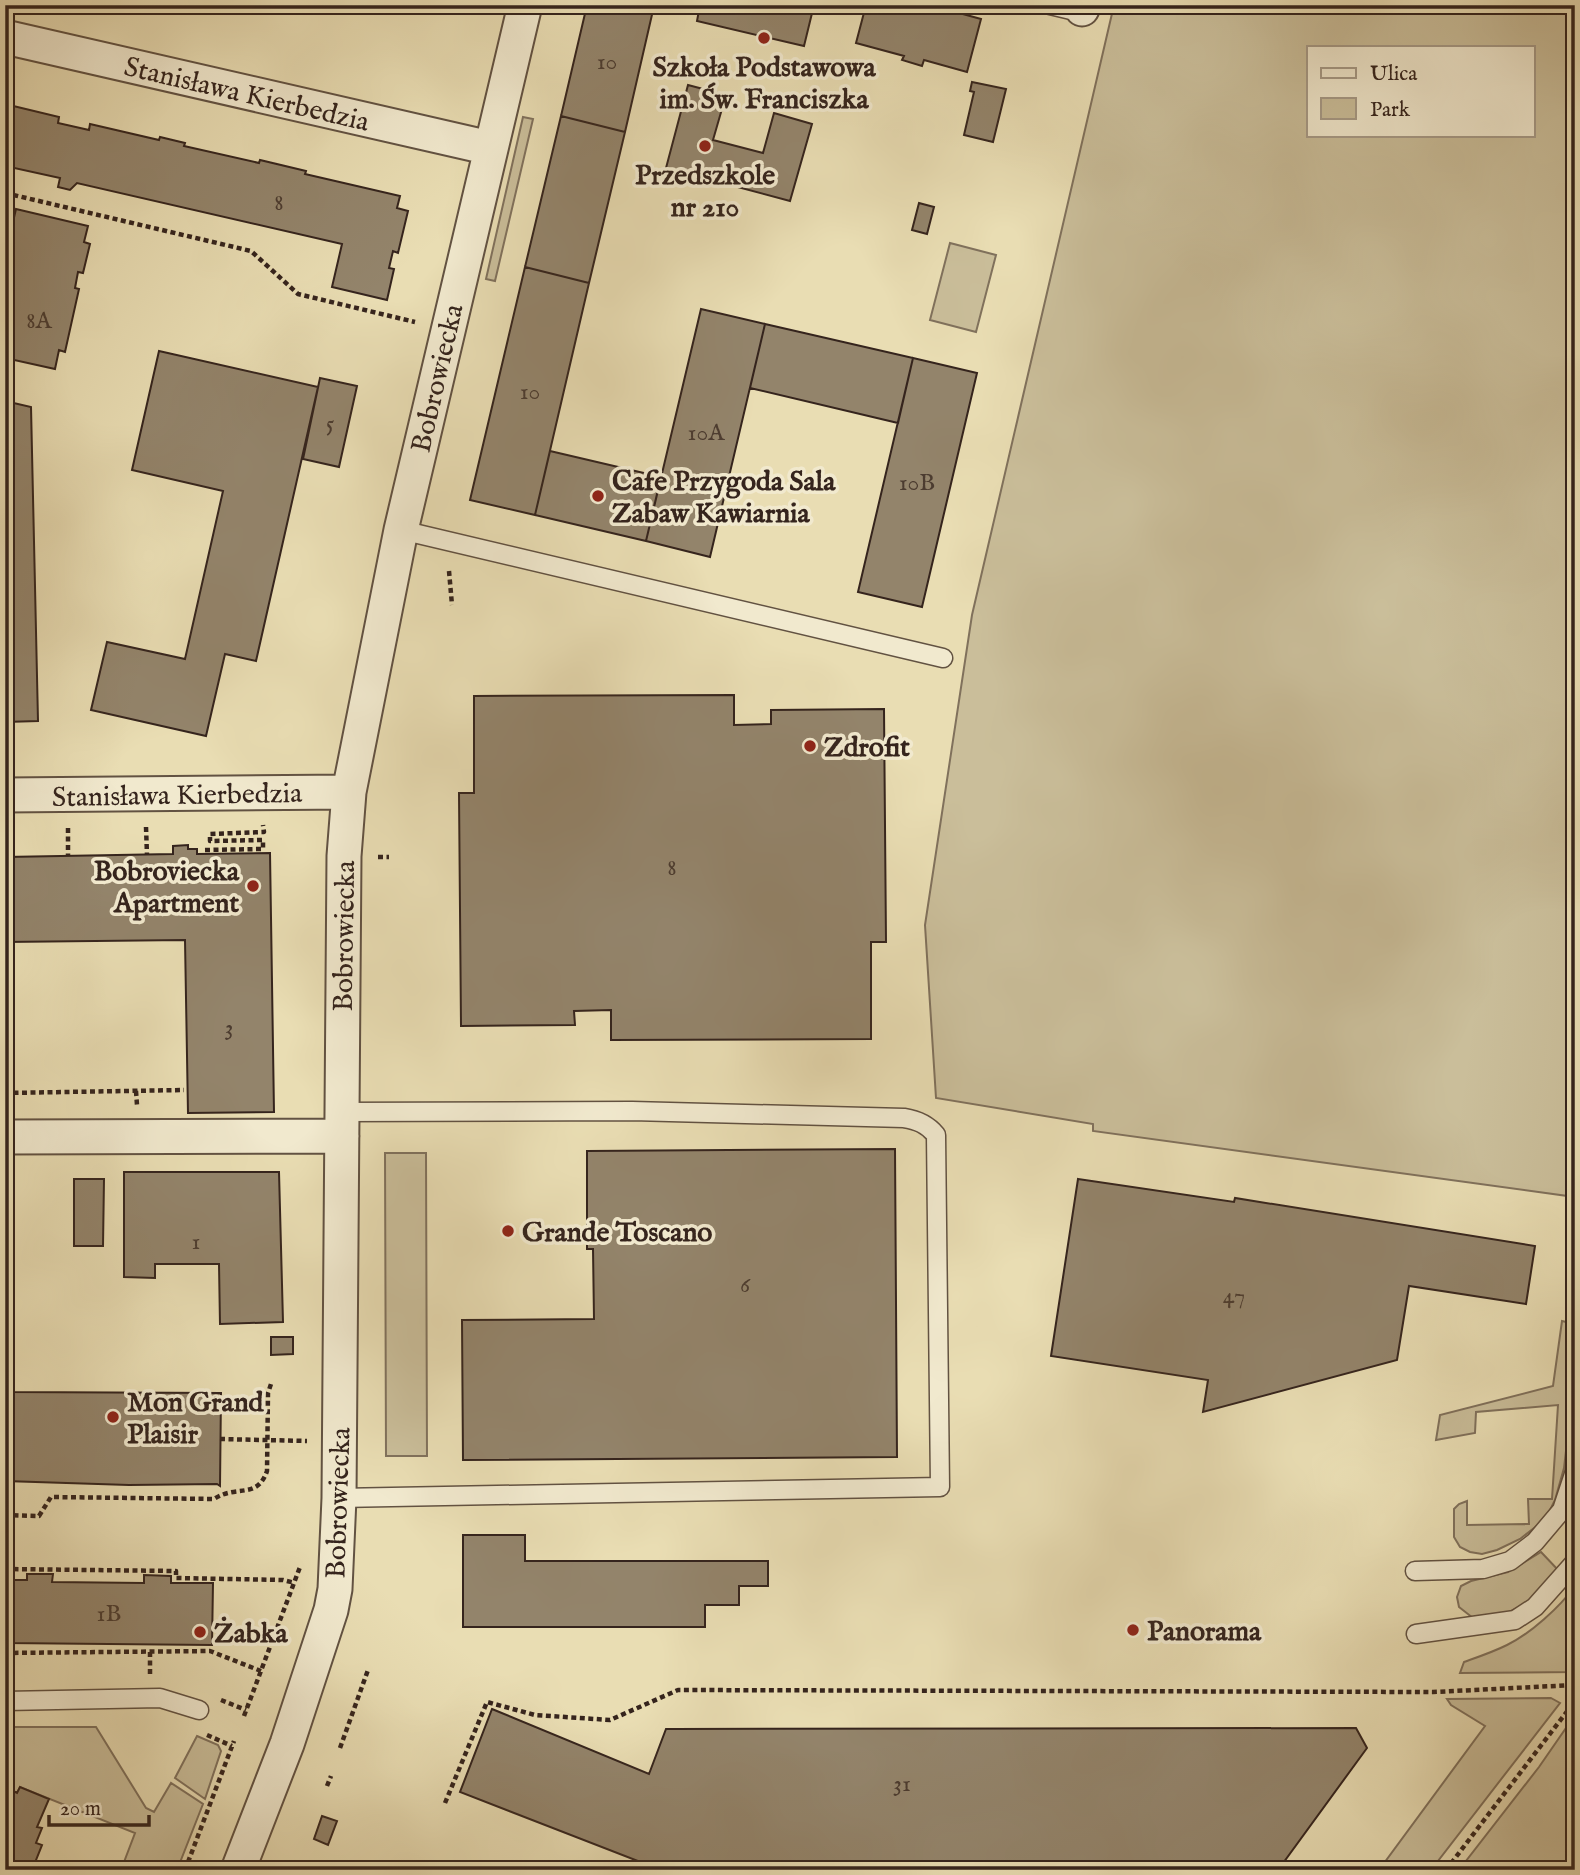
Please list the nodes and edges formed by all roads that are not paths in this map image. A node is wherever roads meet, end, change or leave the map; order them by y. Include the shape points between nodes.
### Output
1 (525, 5) edge
2 (5, 37) edge
3 (490, 148) junction
4 (401, 530) junction
5 (943, 659) dead end
6 (349, 792) junction
7 (5, 795) edge
8 (341, 1124) junction
9 (5, 1137) edge
10 (1575, 1471) edge
11 (339, 1498) junction
12 (1575, 1562) edge
13 (1415, 1571) dead end
14 (1416, 1634) dead end
15 (5, 1701) edge
16 (198, 1710) dead end
17 (238, 1870) edge

1 - 3 street, Bobrowiecka
2 - 3 street, Stanisława Kierbedzia
3 - 4 street, Bobrowiecka
4 - 5 lane
4 - 6 street, Bobrowiecka
6 - 7 street, Stanisława Kierbedzia
6 - 8 street, Bobrowiecka
8 - 9 street
8 - 11 street, Bobrowiecka
8 - 11 lane via 632,1111 919,1121 936,1135 940,1487
10 - 13 lane via 1562,1510 1535,1542 1510,1561 1483,1569
11 - 17 street, Bobrowiecka via 331,1610 288,1744
12 - 14 lane via 1535,1607 1515,1620
15 - 16 lane via 160,1699

